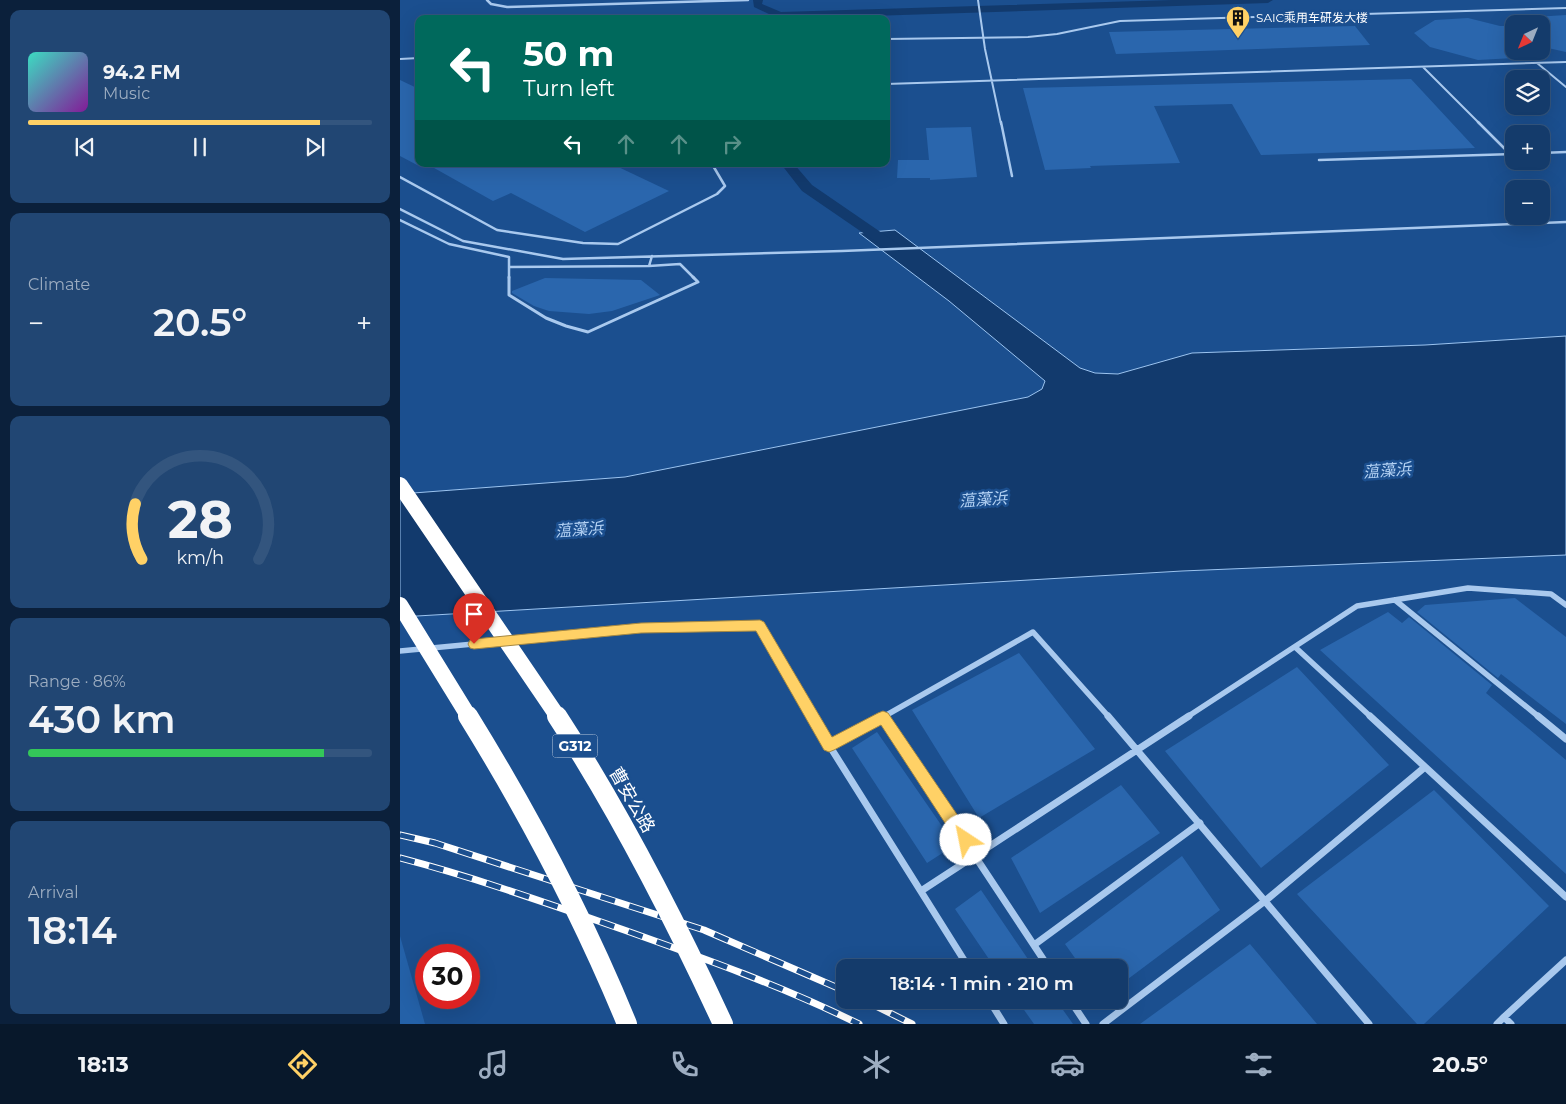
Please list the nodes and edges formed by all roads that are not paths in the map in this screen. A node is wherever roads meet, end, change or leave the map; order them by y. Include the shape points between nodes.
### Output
1 (487, 0) edge
2 (738, 0) edge
3 (748, 0) edge
4 (978, 0) edge
5 (1566, 8) edge
6 (984, 38) junction
7 (890, 39) edge
8 (400, 58) edge
9 (415, 58) edge
10 (1566, 62) edge
11 (1537, 63) junction
12 (1423, 67) junction
13 (992, 80) junction
14 (890, 84) edge
15 (1566, 87) edge
16 (1505, 147) edge
17 (1566, 152) edge
18 (1550, 153) edge
19 (1505, 154) edge
20 (1319, 160) dead end
21 (714, 167) edge
22 (1012, 176) dead end
23 (400, 177) edge
24 (400, 209) edge
25 (400, 220) edge
26 (1566, 222) edge
27 (945, 245) joint
28 (842, 251) joint
29 (652, 256) junction
30 (556, 258) junction
31 (649, 266) junction
32 (509, 267) junction
33 (555, 267) junction
34 (400, 485) edge
35 (1395, 600) junction
36 (400, 605) edge
37 (1566, 605) edge
38 (1295, 647) junction
39 (400, 651) edge
40 (883, 717) junction
41 (1566, 739) edge
42 (829, 746) junction
43 (1138, 750) junction
44 (1425, 767) junction
45 (1200, 823) junction
46 (976, 856) junction
47 (921, 891) junction
48 (1566, 897) edge
49 (1265, 901) junction
50 (1034, 945) junction
51 (963, 959) edge
52 (1043, 959) edge
53 (1566, 960) edge
54 (995, 1009) edge
55 (1076, 1009) edge
56 (1504, 1017) junction
57 (627, 1024) edge
58 (722, 1024) edge
59 (1004, 1024) edge
60 (1086, 1024) edge
61 (1103, 1024) edge
62 (1370, 1024) edge
63 (1497, 1024) edge
64 (1511, 1024) edge

1 - 2 street via 506,7
2 - 3 street
4 - 6 lane
5 - 6 lane via 1120,21 1051,34
6 - 7 lane
6 - 13 lane
8 - 9 lane
10 - 11 lane
11 - 12 lane
11 - 15 lane
12 - 13 lane
12 - 16 lane
13 - 14 lane
13 - 22 lane
17 - 18 lane
19 - 20 lane
21 - 23 lane via 725,186 716,194 618,244 576,242 497,230
24 - 30 lane via 463,241
25 - 32 lane via 450,244 508,257
26 - 27 lane
27 - 28 lane
28 - 29 lane
29 - 30 lane
29 - 31 lane
30 - 33 lane
31 - 32 lane via 680,264 698,282 588,332 538,315 509,295
31 - 33 lane
32 - 33 lane
34 - 58 highway, 曹安公路 / G312, bridge via 564,727 632,842
35 - 37 street via 1468,588 1551,594
35 - 38 street via 1357,606
35 - 41 street
36 - 57 highway, bridge via 506,778 601,960
38 - 43 street
38 - 44 street
39 - 42 street via 641,628 760,626
40 - 42 street
40 - 43 street via 1033,632
40 - 46 street
42 - 47 street
43 - 45 street
43 - 46 street
44 - 48 street
44 - 49 street
45 - 49 street
45 - 50 street
46 - 47 street
46 - 50 street
47 - 51 street
49 - 61 street
49 - 62 street
50 - 52 street
53 - 56 street
54 - 59 street
55 - 60 street
56 - 63 street
56 - 64 street

